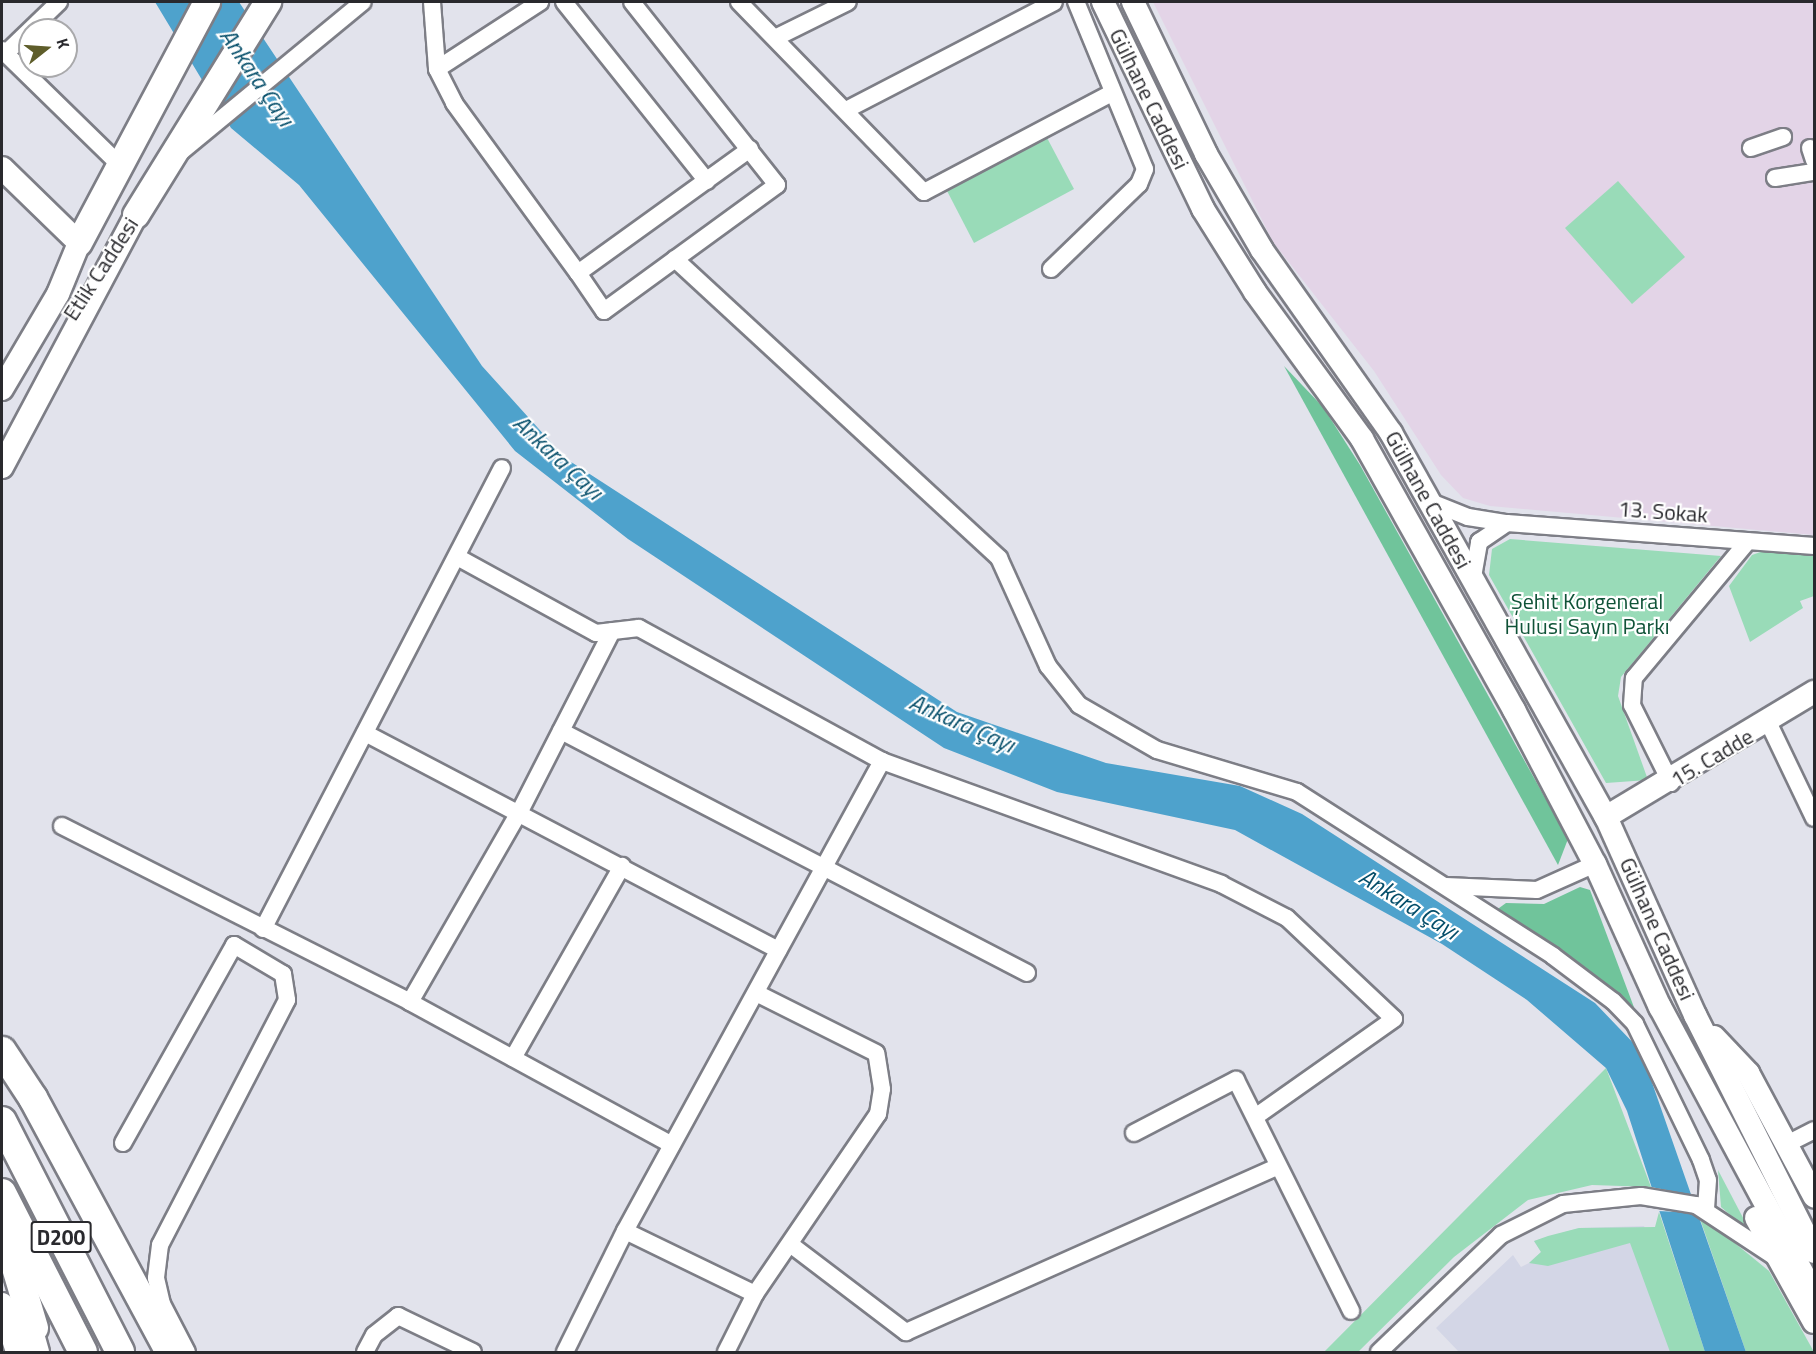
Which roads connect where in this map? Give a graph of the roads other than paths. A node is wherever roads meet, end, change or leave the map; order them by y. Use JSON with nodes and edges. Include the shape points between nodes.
{"nodes":[{"id":1,"x":59,"y":2,"type":"edge"},
{"id":2,"x":207,"y":2,"type":"edge"},
{"id":3,"x":268,"y":2,"type":"edge"},
{"id":4,"x":363,"y":2,"type":"edge"},
{"id":5,"x":432,"y":2,"type":"edge"},
{"id":6,"x":540,"y":2,"type":"edge"},
{"id":7,"x":564,"y":2,"type":"edge"},
{"id":8,"x":632,"y":2,"type":"edge"},
{"id":9,"x":739,"y":2,"type":"edge"},
{"id":10,"x":848,"y":2,"type":"edge"},
{"id":11,"x":1054,"y":2,"type":"edge"},
{"id":12,"x":1076,"y":2,"type":"edge"},
{"id":13,"x":1103,"y":2,"type":"edge"},
{"id":14,"x":1133,"y":2,"type":"edge"},
{"id":15,"x":775,"y":38,"type":"junction"},
{"id":16,"x":4,"y":52,"type":"edge"},
{"id":17,"x":436,"y":69,"type":"junction"},
{"id":18,"x":1112,"y":93,"type":"junction"},
{"id":19,"x":846,"y":110,"type":"junction"},
{"id":20,"x":212,"y":112,"type":"junction"},
{"id":21,"x":1784,"y":137,"type":"dead end"},
{"id":22,"x":1751,"y":148,"type":"dead end"},
{"id":23,"x":750,"y":149,"type":"junction"},
{"id":24,"x":120,"y":165,"type":"junction"},
{"id":25,"x":2,"y":168,"type":"edge"},
{"id":26,"x":1815,"y":172,"type":"edge"},
{"id":27,"x":1774,"y":178,"type":"dead end"},
{"id":28,"x":707,"y":181,"type":"junction"},
{"id":29,"x":136,"y":215,"type":"junction"},
{"id":30,"x":79,"y":243,"type":"junction"},
{"id":31,"x":675,"y":259,"type":"junction"},
{"id":32,"x":1051,"y":269,"type":"dead end"},
{"id":33,"x":578,"y":273,"type":"junction"},
{"id":34,"x":2,"y":363,"type":"edge"},
{"id":35,"x":2,"y":390,"type":"edge"},
{"id":36,"x":2,"y":434,"type":"edge"},
{"id":37,"x":2,"y":467,"type":"edge"},
{"id":38,"x":502,"y":468,"type":"dead end"},
{"id":39,"x":1428,"y":501,"type":"junction"},
{"id":40,"x":1507,"y":523,"type":"junction"},
{"id":41,"x":1748,"y":541,"type":"junction"},
{"id":42,"x":1815,"y":546,"type":"edge"},
{"id":43,"x":459,"y":558,"type":"junction"},
{"id":44,"x":1473,"y":581,"type":"junction"},
{"id":45,"x":612,"y":631,"type":"junction"},
{"id":46,"x":1815,"y":692,"type":"edge"},
{"id":47,"x":1769,"y":724,"type":"junction"},
{"id":48,"x":561,"y":731,"type":"junction"},
{"id":49,"x":365,"y":733,"type":"junction"},
{"id":50,"x":882,"y":761,"type":"junction"},
{"id":51,"x":1671,"y":783,"type":"junction"},
{"id":52,"x":520,"y":811,"type":"junction"},
{"id":53,"x":1606,"y":817,"type":"junction"},
{"id":54,"x":1815,"y":818,"type":"edge"},
{"id":55,"x":62,"y":825,"type":"dead end"},
{"id":56,"x":1595,"y":864,"type":"junction"},
{"id":57,"x":622,"y":866,"type":"junction"},
{"id":58,"x":823,"y":871,"type":"junction"},
{"id":59,"x":1442,"y":885,"type":"junction"},
{"id":60,"x":263,"y":929,"type":"junction"},
{"id":61,"x":780,"y":950,"type":"junction"},
{"id":62,"x":1027,"y":973,"type":"dead end"},
{"id":63,"x":756,"y":993,"type":"junction"},
{"id":64,"x":410,"y":1002,"type":"junction"},
{"id":65,"x":1660,"y":1007,"type":"junction"},
{"id":66,"x":1695,"y":1015,"type":"junction"},
{"id":67,"x":2,"y":1051,"type":"edge"},
{"id":68,"x":513,"y":1058,"type":"junction"},
{"id":69,"x":2,"y":1069,"type":"edge"},
{"id":70,"x":1255,"y":1117,"type":"junction"},
{"id":71,"x":2,"y":1121,"type":"edge"},
{"id":72,"x":1815,"y":1130,"type":"edge"},
{"id":73,"x":1134,"y":1133,"type":"dead end"},
{"id":74,"x":1778,"y":1140,"type":"junction"},
{"id":75,"x":123,"y":1143,"type":"dead end"},
{"id":76,"x":672,"y":1145,"type":"junction"},
{"id":77,"x":1278,"y":1166,"type":"junction"},
{"id":78,"x":2,"y":1193,"type":"edge"},
{"id":79,"x":1815,"y":1196,"type":"edge"},
{"id":80,"x":1701,"y":1207,"type":"junction"},
{"id":81,"x":1815,"y":1219,"type":"edge"},
{"id":82,"x":2,"y":1224,"type":"edge"},
{"id":83,"x":625,"y":1231,"type":"junction"},
{"id":84,"x":790,"y":1244,"type":"junction"},
{"id":85,"x":1815,"y":1252,"type":"edge"},
{"id":86,"x":1775,"y":1257,"type":"junction"},
{"id":87,"x":2,"y":1258,"type":"edge"},
{"id":88,"x":755,"y":1294,"type":"junction"},
{"id":89,"x":1815,"y":1294,"type":"edge"},
{"id":90,"x":2,"y":1304,"type":"edge"},
{"id":91,"x":1351,"y":1311,"type":"dead end"},
{"id":92,"x":1815,"y":1322,"type":"edge"},
{"id":93,"x":36,"y":1340,"type":"edge"},
{"id":94,"x":17,"y":1353,"type":"edge"},
{"id":95,"x":83,"y":1353,"type":"edge"},
{"id":96,"x":120,"y":1353,"type":"edge"},
{"id":97,"x":150,"y":1353,"type":"edge"},
{"id":98,"x":170,"y":1353,"type":"edge"},
{"id":99,"x":187,"y":1353,"type":"edge"},
{"id":100,"x":364,"y":1353,"type":"edge"},
{"id":101,"x":473,"y":1353,"type":"edge"},
{"id":102,"x":565,"y":1353,"type":"edge"},
{"id":103,"x":726,"y":1353,"type":"edge"},
{"id":104,"x":1379,"y":1353,"type":"edge"}],
"edges":[{"from":1,"to":16,"type":"street"},
{"from":2,"to":24,"type":"main road","name":"Etlik Caddesi"},
{"from":3,"to":20,"type":"main road","name":"Etlik Caddesi"},
{"from":4,"to":20,"type":"street","via":[[290,63]]},
{"from":5,"to":17,"type":"street"},
{"from":6,"to":17,"type":"street"},
{"from":7,"to":28,"type":"street"},
{"from":8,"to":23,"type":"street"},
{"from":9,"to":15,"type":"street"},
{"from":10,"to":15,"type":"street"},
{"from":11,"to":19,"type":"street"},
{"from":12,"to":18,"type":"street"},
{"from":13,"to":56,"type":"main road","name":"Gülhane Caddesi","via":[[1136,80],[1203,209],[1255,292],[1362,439]]},
{"from":14,"to":39,"type":"main road","name":"Gülhane Caddesi","via":[[1206,154],[1262,250],[1376,410]]},
{"from":15,"to":19,"type":"street"},
{"from":16,"to":24,"type":"street"},
{"from":17,"to":33,"type":"street","via":[[454,103]]},
{"from":18,"to":19,"type":"street","via":[[924,192]]},
{"from":18,"to":32,"type":"street","via":[[1145,169],[1139,184]]},
{"from":20,"to":29,"type":"main road","name":"Etlik Caddesi","via":[[168,163]]},
{"from":21,"to":22,"type":"street"},
{"from":23,"to":28,"type":"street"},
{"from":23,"to":31,"type":"street","via":[[777,185]]},
{"from":24,"to":30,"type":"main road","name":"Etlik Caddesi"},
{"from":25,"to":30,"type":"main road"},
{"from":26,"to":27,"type":"street"},
{"from":28,"to":33,"type":"street"},
{"from":29,"to":36,"type":"main road","name":"Etlik Caddesi","via":[[99,268]]},
{"from":29,"to":37,"type":"main road"},
{"from":30,"to":34,"type":"main road"},
{"from":30,"to":35,"type":"main road","name":"Etlik Caddesi","via":[[58,294]]},
{"from":31,"to":33,"type":"street","via":[[604,311]]},
{"from":31,"to":59,"type":"street","via":[[999,558],[1048,666],[1079,705],[1157,750],[1297,792]]},
{"from":38,"to":43,"type":"street"},
{"from":39,"to":40,"type":"street","name":"13. Sokak","via":[[1468,517]]},
{"from":39,"to":44,"type":"main road","name":"Gülhane Caddesi"},
{"from":40,"to":41,"type":"street","name":"13. Sokak"},
{"from":40,"to":44,"type":"street","via":[[1479,542],[1473,553]]},
{"from":41,"to":42,"type":"street","name":"13. Sokak"},
{"from":41,"to":51,"type":"street","via":[[1634,678],[1632,705]]},
{"from":43,"to":45,"type":"street","via":[[596,633]]},
{"from":43,"to":49,"type":"street"},
{"from":44,"to":53,"type":"main road","name":"Gülhane Caddesi"},
{"from":45,"to":48,"type":"street"},
{"from":45,"to":50,"type":"street","via":[[639,628]]},
{"from":46,"to":47,"type":"main road","name":"15. Cadde"},
{"from":47,"to":51,"type":"main road","name":"15. Cadde"},
{"from":47,"to":54,"type":"street"},
{"from":48,"to":52,"type":"street"},
{"from":48,"to":58,"type":"street"},
{"from":49,"to":52,"type":"street"},
{"from":49,"to":60,"type":"street"},
{"from":50,"to":58,"type":"street"},
{"from":50,"to":70,"type":"street","via":[[1221,884],[1287,918],[1394,1018]]},
{"from":51,"to":53,"type":"main road","name":"15. Cadde"},
{"from":52,"to":57,"type":"street"},
{"from":52,"to":64,"type":"street"},
{"from":53,"to":66,"type":"main road","name":"Gülhane Caddesi"},
{"from":55,"to":60,"type":"street"},
{"from":56,"to":59,"type":"street","via":[[1537,890]]},
{"from":56,"to":65,"type":"main road","name":"Gülhane Caddesi"},
{"from":57,"to":61,"type":"street"},
{"from":57,"to":68,"type":"street"},
{"from":58,"to":61,"type":"street"},
{"from":58,"to":62,"type":"street"},
{"from":59,"to":80,"type":"street","via":[[1553,956],[1635,1024],[1701,1160],[1708,1180]]},
{"from":60,"to":64,"type":"street"},
{"from":61,"to":63,"type":"street"},
{"from":63,"to":76,"type":"street"},
{"from":63,"to":84,"type":"street","via":[[876,1053],[882,1089],[878,1114]]},
{"from":64,"to":68,"type":"street"},
{"from":65,"to":86,"type":"main road","via":[[1676,1059]]},
{"from":65,"to":89,"type":"main road"},
{"from":66,"to":74,"type":"main road","via":[[1721,1045]]},
{"from":66,"to":85,"type":"main road"},
{"from":67,"to":98,"type":"highway","via":[[33,1098]]},
{"from":68,"to":76,"type":"street"},
{"from":69,"to":97,"type":"highway"},
{"from":70,"to":73,"type":"street","via":[[1236,1080]]},
{"from":70,"to":77,"type":"street"},
{"from":71,"to":96,"type":"highway","number":"D200"},
{"from":72,"to":74,"type":"street"},
{"from":74,"to":79,"type":"main road"},
{"from":74,"to":81,"type":"main road"},
{"from":75,"to":99,"type":"street","via":[[234,945],[283,974],[287,1000],[158,1253],[162,1304]]},
{"from":76,"to":83,"type":"street"},
{"from":77,"to":84,"type":"street","via":[[906,1332]]},
{"from":77,"to":91,"type":"street"},
{"from":78,"to":95,"type":"highway","number":"D200"},
{"from":80,"to":86,"type":"street"},
{"from":80,"to":104,"type":"street","via":[[1654,1197],[1580,1200],[1531,1216],[1501,1235]]},
{"from":82,"to":93,"type":"highway"},
{"from":83,"to":88,"type":"street"},
{"from":83,"to":102,"type":"street"},
{"from":84,"to":88,"type":"street"},
{"from":86,"to":92,"type":"main road"},
{"from":87,"to":93,"type":"main road"},
{"from":88,"to":103,"type":"street"},
{"from":90,"to":94,"type":"main road"},
{"from":100,"to":101,"type":"street","via":[[374,1335],[398,1316]]}]}
